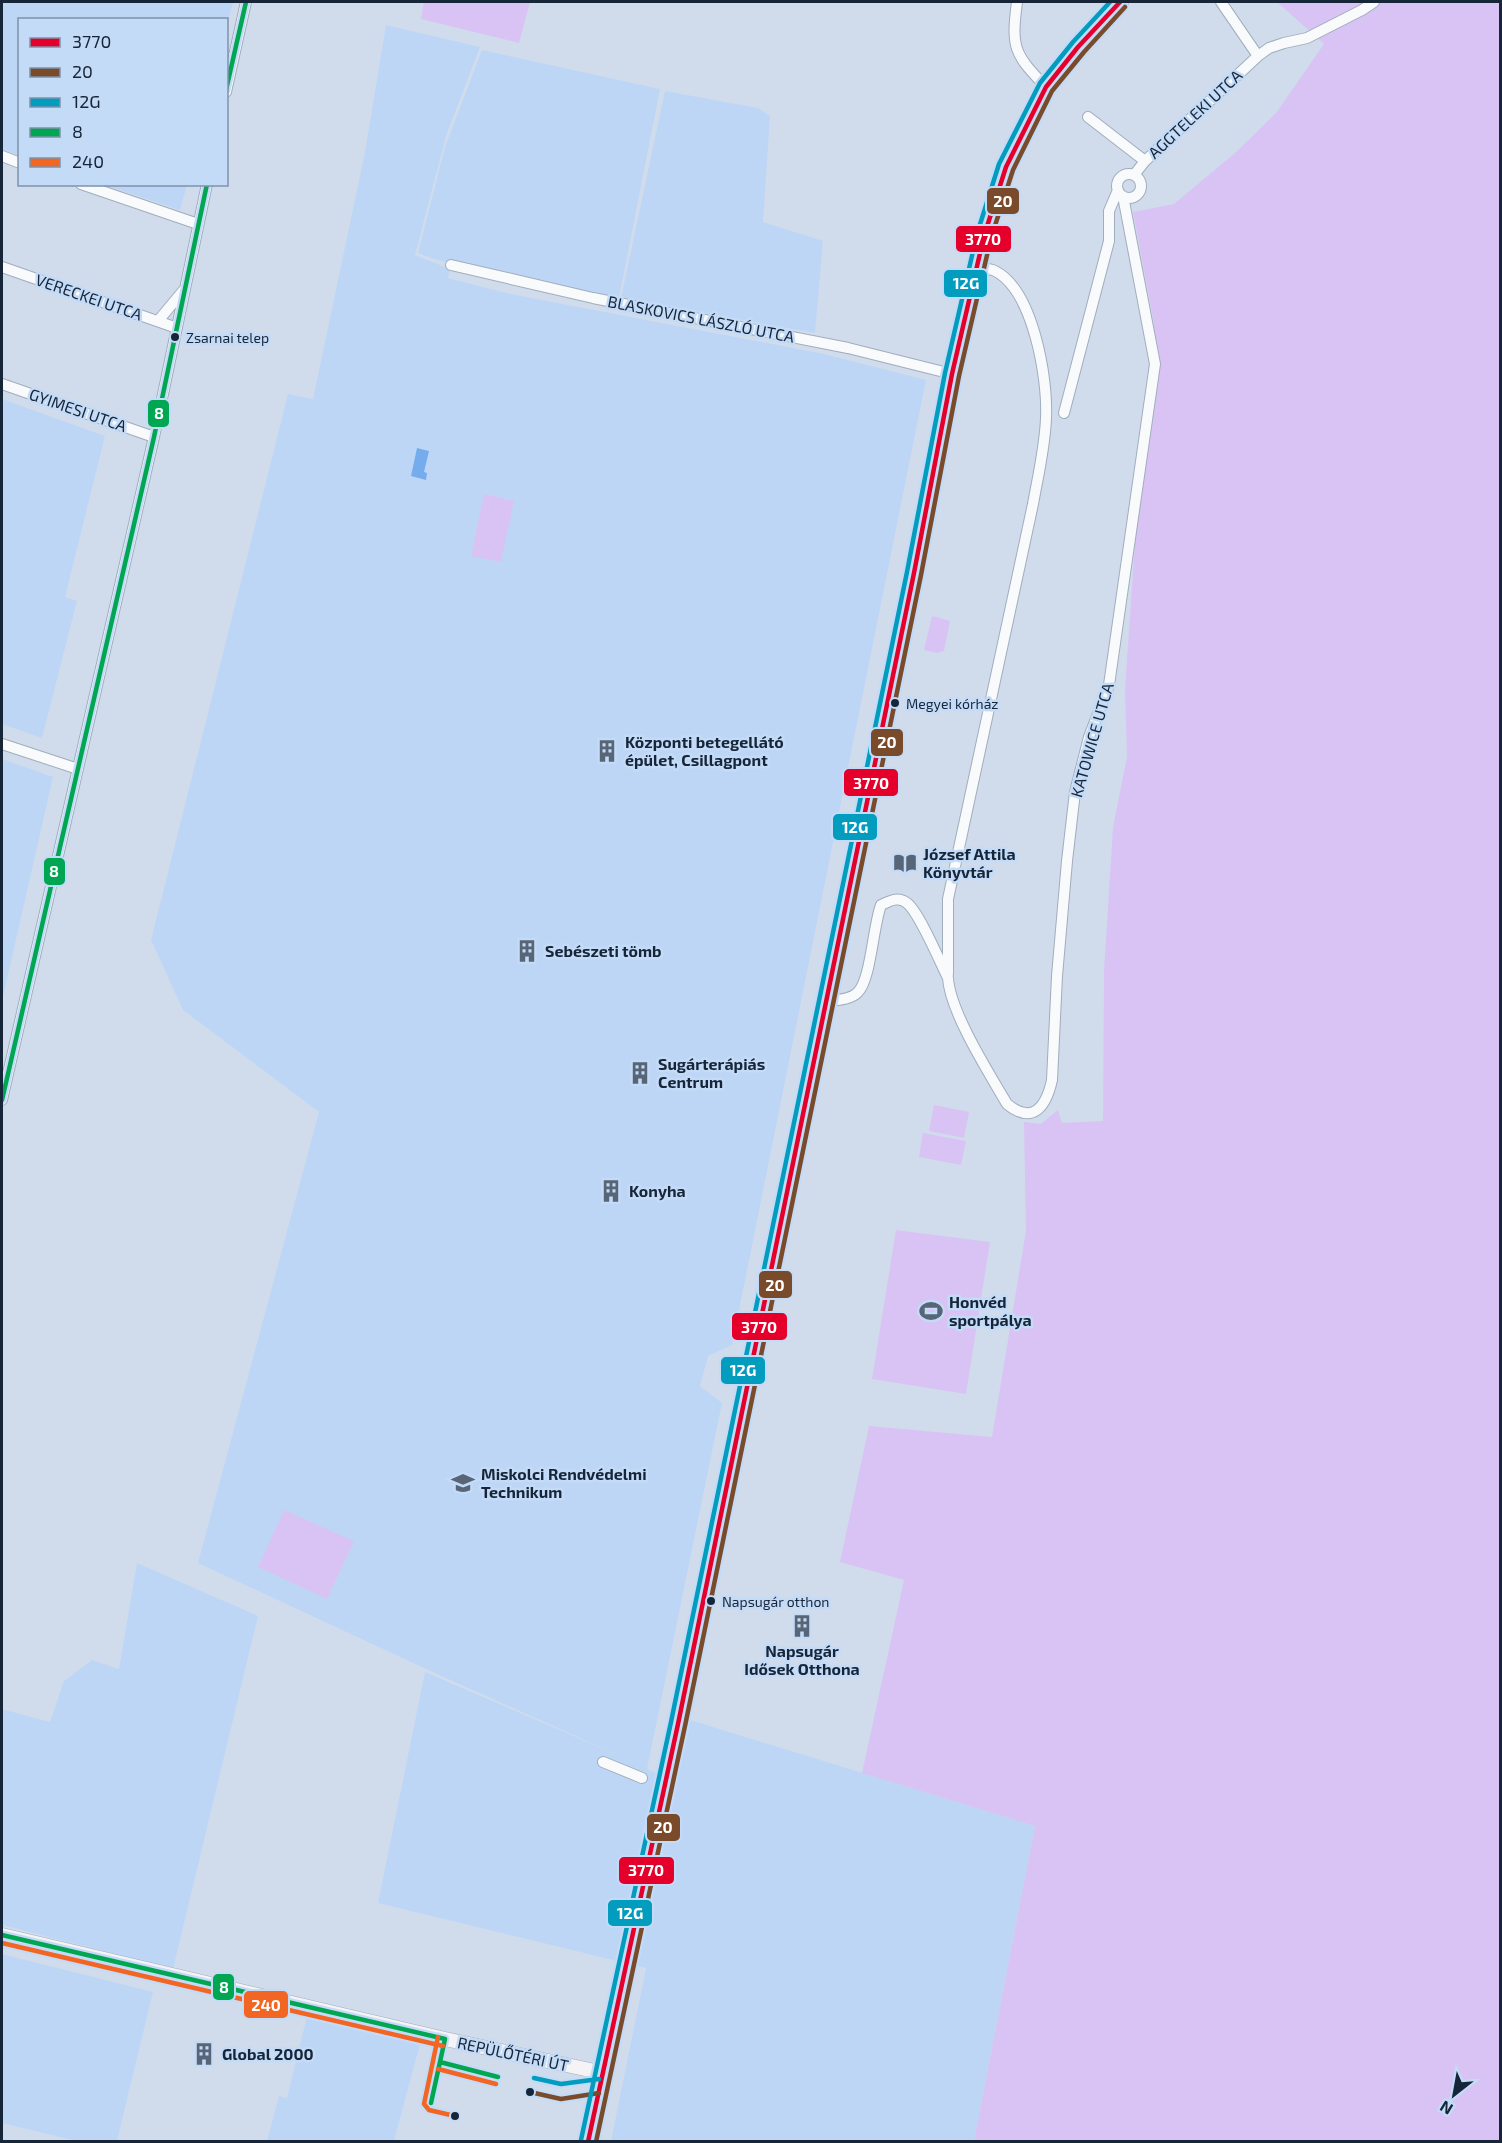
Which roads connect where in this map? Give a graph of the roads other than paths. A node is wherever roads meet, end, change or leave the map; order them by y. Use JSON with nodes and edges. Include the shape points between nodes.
{"nodes":[{"id":1,"x":246,"y":2,"type":"edge"},
{"id":2,"x":1017,"y":2,"type":"edge"},
{"id":3,"x":1120,"y":2,"type":"edge"},
{"id":4,"x":1221,"y":2,"type":"edge"},
{"id":5,"x":1374,"y":2,"type":"edge"},
{"id":6,"x":1258,"y":56,"type":"junction"},
{"id":7,"x":228,"y":83,"type":"edge"},
{"id":8,"x":1046,"y":87,"type":"junction"},
{"id":9,"x":1088,"y":117,"type":"dead end"},
{"id":10,"x":2,"y":156,"type":"edge"},
{"id":11,"x":1145,"y":161,"type":"junction"},
{"id":12,"x":18,"y":162,"type":"edge"},
{"id":13,"x":1134,"y":175,"type":"junction"},
{"id":14,"x":87,"y":186,"type":"edge"},
{"id":15,"x":207,"y":186,"type":"edge"},
{"id":16,"x":1121,"y":193,"type":"junction"},
{"id":17,"x":198,"y":224,"type":"junction"},
{"id":18,"x":451,"y":265,"type":"dead end"},
{"id":19,"x":2,"y":267,"type":"edge"},
{"id":20,"x":976,"y":268,"type":"junction"},
{"id":21,"x":185,"y":288,"type":"junction"},
{"id":22,"x":158,"y":321,"type":"junction"},
{"id":23,"x":177,"y":328,"type":"junction"},
{"id":24,"x":952,"y":374,"type":"junction"},
{"id":25,"x":2,"y":384,"type":"edge"},
{"id":26,"x":1064,"y":413,"type":"dead end"},
{"id":27,"x":154,"y":437,"type":"junction"},
{"id":28,"x":2,"y":744,"type":"edge"},
{"id":29,"x":78,"y":769,"type":"junction"},
{"id":30,"x":948,"y":926,"type":"junction"},
{"id":31,"x":924,"y":929,"type":"junction"},
{"id":32,"x":948,"y":978,"type":"junction"},
{"id":33,"x":826,"y":1001,"type":"junction"},
{"id":34,"x":2,"y":1100,"type":"edge"},
{"id":35,"x":603,"y":1762,"type":"dead end"},
{"id":36,"x":642,"y":1778,"type":"dead end"},
{"id":37,"x":2,"y":1935,"type":"edge"},
{"id":38,"x":604,"y":2073,"type":"junction"},
{"id":39,"x":588,"y":2142,"type":"edge"}],
"edges":[{"from":1,"to":7,"type":"street"},
{"from":2,"to":8,"type":"street","via":[[1015,48]]},
{"from":3,"to":8,"type":"main road"},
{"from":4,"to":6,"type":"street"},
{"from":5,"to":6,"type":"street","name":"AGGTELEKI UTCA","via":[[1306,38],[1269,48]]},
{"from":6,"to":11,"type":"street","name":"AGGTELEKI UTCA"},
{"from":8,"to":20,"type":"main road","via":[[994,198]]},
{"from":9,"to":11,"type":"street"},
{"from":10,"to":12,"type":"street"},
{"from":11,"to":13,"type":"street","name":"AGGTELEKI UTCA"},
{"from":13,"to":16,"type":"street","via":[[1121,175],[1117,182]]},
{"from":13,"to":16,"type":"street","via":[[1140,179],[1140,191],[1131,198]]},
{"from":14,"to":17,"type":"street"},
{"from":15,"to":17,"type":"street"},
{"from":16,"to":26,"type":"street","via":[[1109,211],[1108,241]]},
{"from":16,"to":32,"type":"street","name":"KATOWICE UTCA","via":[[1155,364],[1109,685],[1089,737],[1075,792],[1056,976],[1052,1080],[1047,1097],[1037,1110],[1024,1114],[1007,1104],[969,1037]]},
{"from":17,"to":21,"type":"street"},
{"from":18,"to":24,"type":"street","name":"BLASKOVICS LÁSZLÓ UTCA","via":[[593,298],[848,348]]},
{"from":19,"to":22,"type":"street","name":"VERECKEI UTCA"},
{"from":20,"to":24,"type":"main road"},
{"from":20,"to":30,"type":"street","name":"KATOWICE UTCA","via":[[1002,275],[1032,322],[1045,386],[1046,425],[1011,614],[948,899]]},
{"from":21,"to":22,"type":"street"},
{"from":21,"to":23,"type":"street"},
{"from":22,"to":23,"type":"street","name":"VERECKEI UTCA"},
{"from":23,"to":27,"type":"street"},
{"from":24,"to":33,"type":"main road"},
{"from":25,"to":27,"type":"street","name":"GYIMESI UTCA"},
{"from":27,"to":29,"type":"street"},
{"from":28,"to":29,"type":"street"},
{"from":29,"to":34,"type":"street"},
{"from":30,"to":31,"type":"street","via":[[938,936]]},
{"from":30,"to":32,"type":"street","name":"KATOWICE UTCA"},
{"from":31,"to":32,"type":"street","name":"KATOWICE UTCA"},
{"from":31,"to":33,"type":"street","name":"KATOWICE UTCA","via":[[906,902],[895,898],[881,905],[865,982],[850,997]]},
{"from":33,"to":38,"type":"main road"},
{"from":35,"to":36,"type":"street"},
{"from":37,"to":38,"type":"street","name":"REPÜLŐTÉRI ÚT"},
{"from":38,"to":39,"type":"main road"}]}
